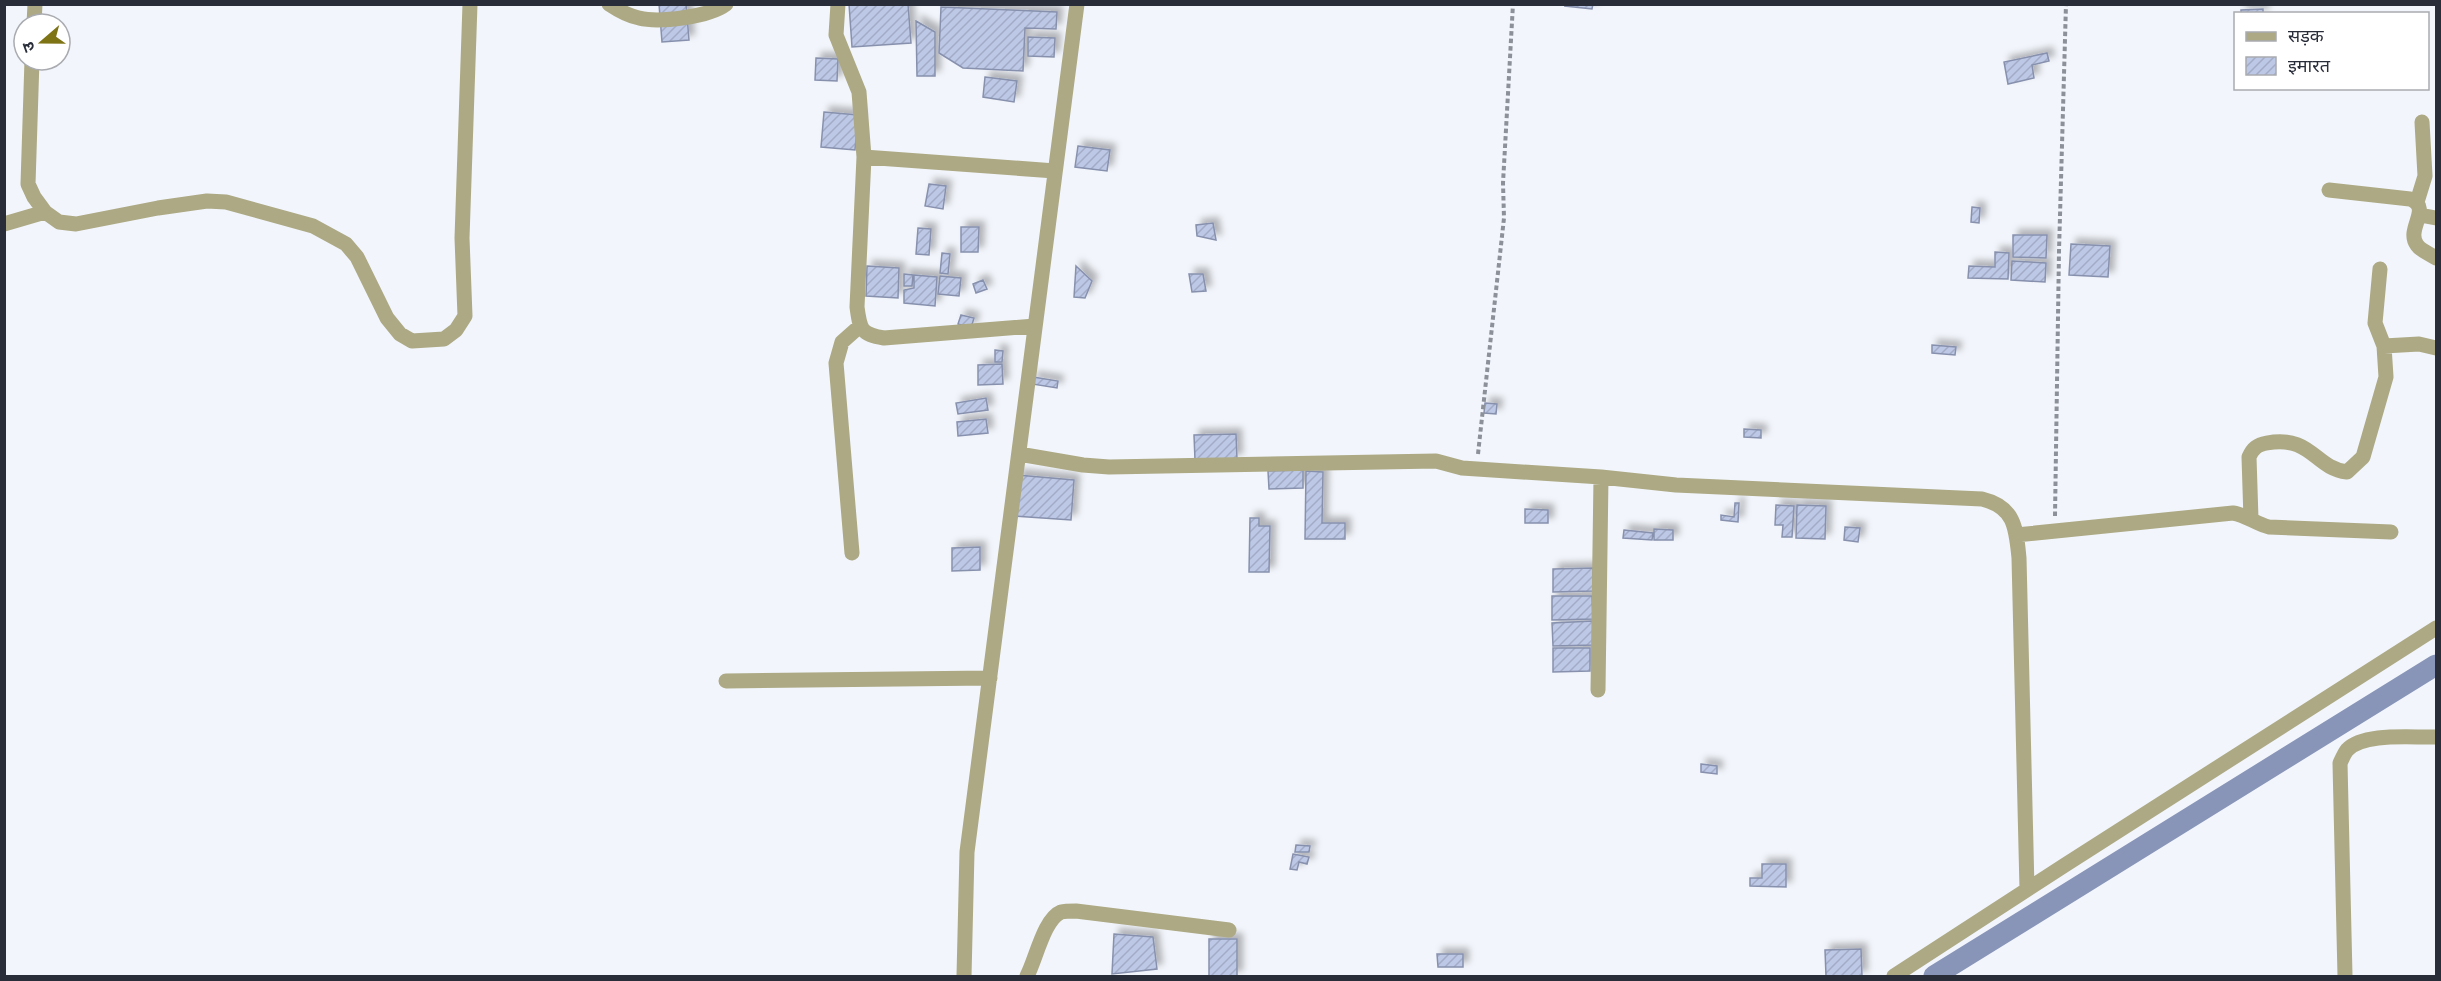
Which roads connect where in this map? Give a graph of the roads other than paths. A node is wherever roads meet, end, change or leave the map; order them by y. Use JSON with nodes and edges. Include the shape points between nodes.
{"nodes":[{"id":1,"x":470,"y":4,"type":"edge"},
{"id":2,"x":609,"y":4,"type":"edge"},
{"id":3,"x":726,"y":4,"type":"edge"},
{"id":4,"x":838,"y":4,"type":"edge"},
{"id":5,"x":1077,"y":4,"type":"edge"},
{"id":6,"x":32,"y":72,"type":"edge"},
{"id":7,"x":2422,"y":122,"type":"dead end"},
{"id":8,"x":864,"y":157,"type":"junction"},
{"id":9,"x":1055,"y":171,"type":"junction"},
{"id":10,"x":2329,"y":190,"type":"dead end"},
{"id":11,"x":2418,"y":209,"type":"junction"},
{"id":12,"x":45,"y":212,"type":"junction"},
{"id":13,"x":2436,"y":218,"type":"edge"},
{"id":14,"x":4,"y":224,"type":"edge"},
{"id":15,"x":2436,"y":258,"type":"edge"},
{"id":16,"x":2380,"y":268,"type":"dead end"},
{"id":17,"x":860,"y":326,"type":"junction"},
{"id":18,"x":1035,"y":326,"type":"junction"},
{"id":19,"x":2384,"y":346,"type":"junction"},
{"id":20,"x":2436,"y":348,"type":"edge"},
{"id":21,"x":1018,"y":454,"type":"junction"},
{"id":22,"x":1601,"y":477,"type":"junction"},
{"id":23,"x":2251,"y":519,"type":"junction"},
{"id":24,"x":2391,"y":532,"type":"dead end"},
{"id":25,"x":2016,"y":536,"type":"junction"},
{"id":26,"x":852,"y":553,"type":"dead end"},
{"id":27,"x":2436,"y":628,"type":"edge"},
{"id":28,"x":990,"y":678,"type":"junction"},
{"id":29,"x":726,"y":681,"type":"dead end"},
{"id":30,"x":1598,"y":690,"type":"dead end"},
{"id":31,"x":2436,"y":737,"type":"edge"},
{"id":32,"x":2027,"y":889,"type":"junction"},
{"id":33,"x":1229,"y":930,"type":"dead end"},
{"id":34,"x":964,"y":976,"type":"edge"},
{"id":35,"x":1027,"y":976,"type":"edge"},
{"id":36,"x":1894,"y":976,"type":"edge"},
{"id":37,"x":2344,"y":976,"type":"edge"}],
"edges":[{"from":1,"to":12,"type":"street","via":[[462,238],[465,316],[444,339],[412,340],[400,334],[387,318],[357,257],[345,244],[313,226],[226,202],[207,201],[76,224],[59,222]]},
{"from":2,"to":3,"type":"street","via":[[639,18],[656,20],[706,13]]},
{"from":4,"to":8,"type":"street","via":[[836,35],[859,92]]},
{"from":5,"to":9,"type":"street"},
{"from":6,"to":12,"type":"street","via":[[27,183]]},
{"from":7,"to":11,"type":"street","via":[[2425,176]]},
{"from":8,"to":9,"type":"street"},
{"from":8,"to":17,"type":"street","via":[[857,307]]},
{"from":9,"to":18,"type":"street"},
{"from":10,"to":11,"type":"street","via":[[2410,199]]},
{"from":11,"to":13,"type":"street"},
{"from":11,"to":15,"type":"street","via":[[2414,240]]},
{"from":12,"to":14,"type":"street"},
{"from":16,"to":19,"type":"street","via":[[2374,323]]},
{"from":17,"to":18,"type":"street","via":[[868,336],[884,338]]},
{"from":17,"to":26,"type":"street","via":[[842,342],[836,363]]},
{"from":18,"to":21,"type":"street"},
{"from":19,"to":20,"type":"street","via":[[2419,344]]},
{"from":19,"to":23,"type":"street","via":[[2386,377],[2363,457],[2347,472],[2338,471],[2292,442],[2260,444],[2249,457]]},
{"from":21,"to":22,"type":"street","via":[[1109,467],[1436,461],[1462,468]]},
{"from":21,"to":28,"type":"street"},
{"from":22,"to":25,"type":"street","via":[[1676,485],[1982,500],[1998,503],[2006,510]]},
{"from":22,"to":30,"type":"street"},
{"from":23,"to":24,"type":"street","via":[[2269,527]]},
{"from":23,"to":25,"type":"street","via":[[2233,513]]},
{"from":25,"to":32,"type":"street"},
{"from":27,"to":32,"type":"street"},
{"from":28,"to":29,"type":"street"},
{"from":28,"to":34,"type":"street","via":[[967,852]]},
{"from":31,"to":37,"type":"street","via":[[2360,741],[2347,750],[2340,763]]},
{"from":32,"to":36,"type":"street"},
{"from":33,"to":35,"type":"street","via":[[1062,912],[1051,919]]}]}
